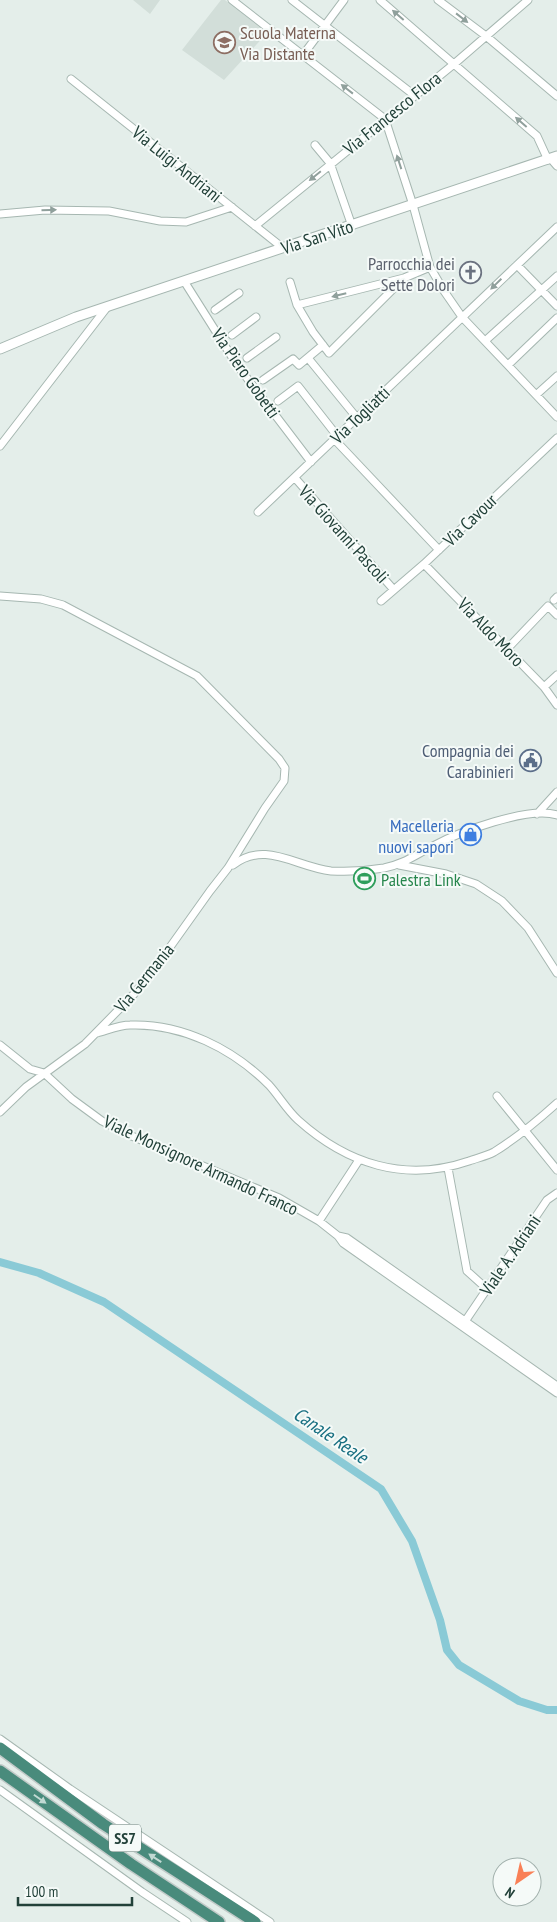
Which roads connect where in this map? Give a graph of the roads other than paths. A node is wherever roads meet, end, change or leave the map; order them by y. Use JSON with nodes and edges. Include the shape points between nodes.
{"nodes":[{"id":1,"x":232,"y":0,"type":"edge"},
{"id":2,"x":292,"y":0,"type":"edge"},
{"id":3,"x":344,"y":0,"type":"edge"},
{"id":4,"x":380,"y":0,"type":"edge"},
{"id":5,"x":438,"y":0,"type":"edge"},
{"id":6,"x":528,"y":0,"type":"edge"},
{"id":7,"x":325,"y":25,"type":"junction"},
{"id":8,"x":486,"y":36,"type":"junction"},
{"id":9,"x":303,"y":55,"type":"junction"},
{"id":10,"x":454,"y":64,"type":"junction"},
{"id":11,"x":71,"y":79,"type":"dead end"},
{"id":12,"x":414,"y":95,"type":"junction"},
{"id":13,"x":557,"y":96,"type":"edge"},
{"id":14,"x":385,"y":119,"type":"junction"},
{"id":15,"x":315,"y":145,"type":"dead end"},
{"id":16,"x":553,"y":160,"type":"edge"},
{"id":17,"x":330,"y":163,"type":"junction"},
{"id":18,"x":413,"y":204,"type":"junction"},
{"id":19,"x":232,"y":207,"type":"junction"},
{"id":20,"x":0,"y":214,"type":"edge"},
{"id":21,"x":255,"y":226,"type":"junction"},
{"id":22,"x":352,"y":226,"type":"junction"},
{"id":23,"x":557,"y":226,"type":"edge"},
{"id":24,"x":283,"y":248,"type":"junction"},
{"id":25,"x":516,"y":265,"type":"junction"},
{"id":26,"x":430,"y":267,"type":"junction"},
{"id":27,"x":557,"y":276,"type":"edge"},
{"id":28,"x":404,"y":278,"type":"junction"},
{"id":29,"x":184,"y":281,"type":"junction"},
{"id":30,"x":290,"y":282,"type":"dead end"},
{"id":31,"x":541,"y":290,"type":"junction"},
{"id":32,"x":239,"y":292,"type":"dead end"},
{"id":33,"x":108,"y":306,"type":"junction"},
{"id":34,"x":298,"y":306,"type":"junction"},
{"id":35,"x":557,"y":306,"type":"edge"},
{"id":36,"x":215,"y":310,"type":"dead end"},
{"id":37,"x":256,"y":317,"type":"dead end"},
{"id":38,"x":462,"y":317,"type":"junction"},
{"id":39,"x":557,"y":318,"type":"edge"},
{"id":40,"x":232,"y":335,"type":"dead end"},
{"id":41,"x":276,"y":336,"type":"dead end"},
{"id":42,"x":485,"y":341,"type":"junction"},
{"id":43,"x":323,"y":345,"type":"junction"},
{"id":44,"x":0,"y":349,"type":"edge"},
{"id":45,"x":247,"y":358,"type":"dead end"},
{"id":46,"x":308,"y":358,"type":"junction"},
{"id":47,"x":508,"y":365,"type":"junction"},
{"id":48,"x":557,"y":376,"type":"edge"},
{"id":49,"x":263,"y":380,"type":"dead end"},
{"id":50,"x":536,"y":395,"type":"junction"},
{"id":51,"x":278,"y":401,"type":"dead end"},
{"id":52,"x":557,"y":417,"type":"edge"},
{"id":53,"x":357,"y":418,"type":"junction"},
{"id":54,"x":336,"y":438,"type":"junction"},
{"id":55,"x":557,"y":438,"type":"edge"},
{"id":56,"x":0,"y":446,"type":"edge"},
{"id":57,"x":311,"y":462,"type":"junction"},
{"id":58,"x":294,"y":478,"type":"junction"},
{"id":59,"x":258,"y":512,"type":"dead end"},
{"id":60,"x":439,"y":550,"type":"junction"},
{"id":61,"x":424,"y":564,"type":"junction"},
{"id":62,"x":394,"y":590,"type":"junction"},
{"id":63,"x":0,"y":596,"type":"edge"},
{"id":64,"x":381,"y":601,"type":"dead end"},
{"id":65,"x":557,"y":615,"type":"edge"},
{"id":66,"x":507,"y":649,"type":"junction"},
{"id":67,"x":557,"y":674,"type":"edge"},
{"id":68,"x":544,"y":687,"type":"junction"},
{"id":69,"x":557,"y":705,"type":"edge"},
{"id":70,"x":557,"y":792,"type":"edge"},
{"id":71,"x":537,"y":814,"type":"junction"},
{"id":72,"x":557,"y":815,"type":"edge"},
{"id":73,"x":399,"y":865,"type":"junction"},
{"id":74,"x":228,"y":868,"type":"junction"},
{"id":75,"x":557,"y":973,"type":"edge"},
{"id":76,"x":96,"y":1034,"type":"junction"},
{"id":77,"x":0,"y":1044,"type":"edge"},
{"id":78,"x":44,"y":1073,"type":"junction"},
{"id":79,"x":497,"y":1096,"type":"dead end"},
{"id":80,"x":557,"y":1103,"type":"edge"},
{"id":81,"x":0,"y":1112,"type":"edge"},
{"id":82,"x":526,"y":1131,"type":"junction"},
{"id":83,"x":359,"y":1160,"type":"junction"},
{"id":84,"x":448,"y":1168,"type":"junction"},
{"id":85,"x":557,"y":1170,"type":"edge"},
{"id":86,"x":557,"y":1193,"type":"edge"},
{"id":87,"x":319,"y":1221,"type":"junction"},
{"id":88,"x":338,"y":1236,"type":"junction"},
{"id":89,"x":487,"y":1289,"type":"junction"},
{"id":90,"x":466,"y":1320,"type":"junction"},
{"id":91,"x":557,"y":1386,"type":"edge"},
{"id":92,"x":557,"y":1392,"type":"edge"},
{"id":93,"x":0,"y":1739,"type":"edge"},
{"id":94,"x":0,"y":1748,"type":"edge"},
{"id":95,"x":0,"y":1771,"type":"edge"},
{"id":96,"x":0,"y":1790,"type":"edge"},
{"id":97,"x":187,"y":1922,"type":"edge"},
{"id":98,"x":219,"y":1922,"type":"edge"},
{"id":99,"x":255,"y":1922,"type":"edge"},
{"id":100,"x":270,"y":1922,"type":"edge"}],
"edges":[{"from":1,"to":9,"type":"street"},
{"from":2,"to":7,"type":"street"},
{"from":3,"to":7,"type":"street"},
{"from":10,"to":4,"type":"street","one_way":true},
{"from":5,"to":8,"type":"street","one_way":true},
{"from":6,"to":8,"type":"street","name":"Via Francesco Flora"},
{"from":7,"to":9,"type":"street"},
{"from":7,"to":12,"type":"street"},
{"from":8,"to":10,"type":"street","name":"Via Francesco Flora"},
{"from":8,"to":13,"type":"street"},
{"from":14,"to":9,"type":"street","one_way":true},
{"from":10,"to":12,"type":"street","name":"Via Francesco Flora"},
{"from":16,"to":10,"type":"street","one_way":true,"via":[[538,136]]},
{"from":11,"to":19,"type":"street","name":"Via Luigi Andriani"},
{"from":12,"to":14,"type":"street","name":"Via Francesco Flora"},
{"from":14,"to":17,"type":"street","name":"Via Francesco Flora"},
{"from":18,"to":14,"type":"street","one_way":true},
{"from":15,"to":17,"type":"street"},
{"from":16,"to":18,"type":"street","name":"Via San Vito"},
{"from":17,"to":21,"type":"street","name":"Via Francesco Flora","one_way":true},
{"from":17,"to":22,"type":"street"},
{"from":18,"to":22,"type":"street","name":"Via San Vito"},
{"from":18,"to":26,"type":"street"},
{"from":20,"to":19,"type":"street","one_way":true,"via":[[45,210],[109,211],[186,222]]},
{"from":19,"to":21,"type":"street","name":"Via Luigi Andriani"},
{"from":21,"to":24,"type":"street","name":"Via Luigi Andriani"},
{"from":22,"to":24,"type":"street","name":"Via San Vito"},
{"from":23,"to":25,"type":"street","name":"Via Togliatti"},
{"from":24,"to":29,"type":"street","name":"Via San Vito"},
{"from":25,"to":31,"type":"street"},
{"from":25,"to":38,"type":"street","name":"Via Togliatti","one_way":true},
{"from":26,"to":28,"type":"street"},
{"from":26,"to":38,"type":"street"},
{"from":27,"to":31,"type":"street"},
{"from":28,"to":34,"type":"street","one_way":true},
{"from":28,"to":43,"type":"street","via":[[329,353]]},
{"from":29,"to":33,"type":"street","name":"Via San Vito"},
{"from":29,"to":57,"type":"street","name":"Via Piero Gobetti","via":[[237,365]]},
{"from":30,"to":34,"type":"street"},
{"from":31,"to":35,"type":"street"},
{"from":31,"to":42,"type":"street"},
{"from":32,"to":36,"type":"street"},
{"from":33,"to":44,"type":"street","name":"Via San Vito"},
{"from":33,"to":56,"type":"street"},
{"from":34,"to":43,"type":"street"},
{"from":37,"to":40,"type":"street"},
{"from":38,"to":42,"type":"street"},
{"from":38,"to":53,"type":"street","name":"Via Togliatti"},
{"from":39,"to":47,"type":"street"},
{"from":41,"to":45,"type":"street"},
{"from":42,"to":47,"type":"street"},
{"from":43,"to":46,"type":"street"},
{"from":46,"to":49,"type":"street","via":[[299,365],[293,359]]},
{"from":46,"to":53,"type":"street"},
{"from":47,"to":50,"type":"street"},
{"from":48,"to":50,"type":"street"},
{"from":50,"to":52,"type":"street"},
{"from":51,"to":54,"type":"street","via":[[298,386]]},
{"from":53,"to":54,"type":"street","name":"Via Togliatti"},
{"from":54,"to":57,"type":"street","name":"Via Togliatti"},
{"from":54,"to":60,"type":"street"},
{"from":55,"to":60,"type":"street","name":"Via Cavour"},
{"from":57,"to":58,"type":"street","name":"Via Togliatti"},
{"from":58,"to":59,"type":"street","name":"Via Togliatti"},
{"from":58,"to":62,"type":"street","name":"Via Giovanni Pascoli"},
{"from":60,"to":61,"type":"street","name":"Via Cavour"},
{"from":61,"to":62,"type":"street","name":"Via Cavour"},
{"from":61,"to":66,"type":"street","name":"Via Aldo Moro"},
{"from":62,"to":64,"type":"street","name":"Via Cavour"},
{"from":63,"to":74,"type":"street","name":"Via Germania","via":[[41,599],[63,605],[197,676],[279,758],[285,768],[284,781]]},
{"from":65,"to":66,"type":"street","via":[[548,606]]},
{"from":66,"to":68,"type":"street","name":"Via Aldo Moro"},
{"from":67,"to":68,"type":"street"},
{"from":68,"to":69,"type":"street","name":"Via Aldo Moro"},
{"from":70,"to":71,"type":"street"},
{"from":71,"to":72,"type":"street","via":[[550,812]]},
{"from":71,"to":73,"type":"street","via":[[474,827]]},
{"from":73,"to":74,"type":"street","via":[[361,872],[329,870],[264,854],[244,857]]},
{"from":73,"to":75,"type":"street","via":[[446,874],[476,884],[502,901],[528,928]]},
{"from":74,"to":76,"type":"street","name":"Via Germania","via":[[139,988]]},
{"from":76,"to":78,"type":"street","name":"Via Germania"},
{"from":76,"to":83,"type":"street","via":[[128,1025],[158,1026],[222,1048],[270,1086],[296,1119],[321,1139]]},
{"from":77,"to":78,"type":"street","name":"Viale Monsignore Armando Franco","via":[[30,1069]]},
{"from":78,"to":81,"type":"street","name":"Via Germania"},
{"from":78,"to":87,"type":"street","name":"Viale Monsignore Armando Franco","via":[[72,1099],[127,1134],[279,1198]]},
{"from":79,"to":82,"type":"street"},
{"from":80,"to":82,"type":"street"},
{"from":82,"to":84,"type":"street","via":[[492,1153]]},
{"from":82,"to":85,"type":"street"},
{"from":83,"to":84,"type":"street","via":[[412,1171]]},
{"from":83,"to":87,"type":"street"},
{"from":84,"to":89,"type":"street","via":[[467,1271]]},
{"from":86,"to":89,"type":"street","name":"Viale A. Adriani","via":[[547,1200]]},
{"from":87,"to":88,"type":"street","name":"Viale Monsignore Armando Franco"},
{"from":88,"to":90,"type":"street","name":"Viale Monsignore Armando Franco","via":[[347,1238]]},
{"from":88,"to":92,"type":"street","name":"Viale Monsignore Armando Franco","via":[[343,1243]]},
{"from":89,"to":90,"type":"street","name":"Viale A. Adriani"},
{"from":90,"to":91,"type":"street","name":"Viale Monsignore Armando Franco"},
{"from":93,"to":100,"type":"street"},
{"from":99,"to":94,"type":"highway","number":"SS7","one_way":true,"via":[[103,1824]]},
{"from":95,"to":98,"type":"highway","number":"SS7","one_way":true},
{"from":96,"to":97,"type":"street"}]}
